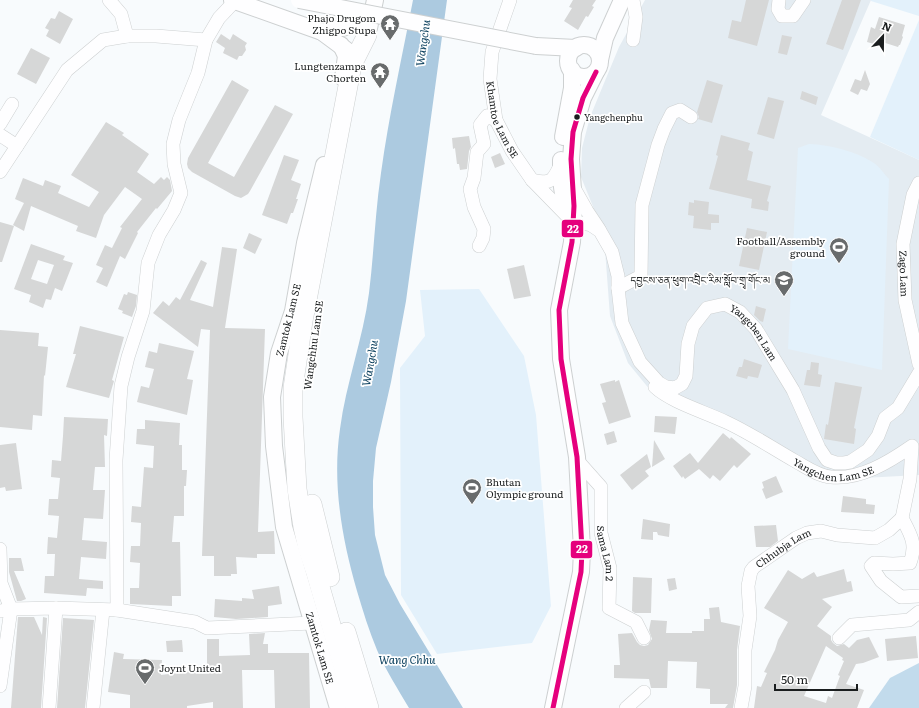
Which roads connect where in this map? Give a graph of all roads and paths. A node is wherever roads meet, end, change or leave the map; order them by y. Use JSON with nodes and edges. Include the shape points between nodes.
{"nodes":[{"id":1,"x":109,"y":0,"type":"edge"},
{"id":2,"x":299,"y":0,"type":"edge"},
{"id":3,"x":375,"y":0,"type":"edge"},
{"id":4,"x":510,"y":0,"type":"edge"},
{"id":5,"x":617,"y":0,"type":"edge"},
{"id":6,"x":622,"y":0,"type":"edge"},
{"id":7,"x":633,"y":0,"type":"edge"},
{"id":8,"x":779,"y":0,"type":"edge"},
{"id":9,"x":804,"y":0,"type":"edge"},
{"id":10,"x":233,"y":1,"type":"edge"},
{"id":11,"x":369,"y":26,"type":"junction"},
{"id":12,"x":322,"y":32,"type":"junction"},
{"id":13,"x":127,"y":36,"type":"junction"},
{"id":14,"x":206,"y":40,"type":"junction"},
{"id":15,"x":634,"y":40,"type":"dead end"},
{"id":16,"x":341,"y":45,"type":"junction"},
{"id":17,"x":536,"y":46,"type":"junction"},
{"id":18,"x":579,"y":47,"type":"junction"},
{"id":19,"x":352,"y":65,"type":"junction"},
{"id":20,"x":598,"y":66,"type":"junction"},
{"id":21,"x":570,"y":68,"type":"junction"},
{"id":22,"x":12,"y":104,"type":"dead end"},
{"id":23,"x":691,"y":117,"type":"dead end"},
{"id":24,"x":496,"y":120,"type":"junction"},
{"id":25,"x":0,"y":124,"type":"edge"},
{"id":26,"x":0,"y":135,"type":"edge"},
{"id":27,"x":17,"y":146,"type":"junction"},
{"id":28,"x":561,"y":164,"type":"junction"},
{"id":29,"x":0,"y":172,"type":"edge"},
{"id":30,"x":532,"y":180,"type":"junction"},
{"id":31,"x":919,"y":183,"type":"edge"},
{"id":32,"x":573,"y":186,"type":"junction"},
{"id":33,"x":572,"y":220,"type":"junction"},
{"id":34,"x":600,"y":231,"type":"junction"},
{"id":35,"x":478,"y":246,"type":"dead end"},
{"id":36,"x":618,"y":288,"type":"junction"},
{"id":37,"x":919,"y":364,"type":"edge"},
{"id":38,"x":919,"y":373,"type":"edge"},
{"id":39,"x":577,"y":460,"type":"junction"},
{"id":40,"x":902,"y":518,"type":"junction"},
{"id":41,"x":0,"y":549,"type":"edge"},
{"id":42,"x":919,"y":596,"type":"edge"},
{"id":43,"x":56,"y":608,"type":"junction"},
{"id":44,"x":6,"y":610,"type":"edge"},
{"id":45,"x":103,"y":610,"type":"junction"},
{"id":46,"x":117,"y":610,"type":"junction"},
{"id":47,"x":919,"y":612,"type":"edge"},
{"id":48,"x":312,"y":623,"type":"junction"},
{"id":49,"x":644,"y":638,"type":"dead end"},
{"id":50,"x":839,"y":638,"type":"dead end"},
{"id":51,"x":0,"y":686,"type":"edge"},
{"id":52,"x":644,"y":692,"type":"dead end"},
{"id":53,"x":49,"y":708,"type":"edge"},
{"id":54,"x":93,"y":708,"type":"edge"},
{"id":55,"x":338,"y":708,"type":"edge"},
{"id":56,"x":355,"y":708,"type":"edge"},
{"id":57,"x":369,"y":708,"type":"edge"},
{"id":58,"x":553,"y":708,"type":"edge"},
{"id":59,"x":626,"y":708,"type":"edge"},
{"id":60,"x":741,"y":708,"type":"edge"}],
"edges":[{"from":1,"to":13,"type":"street","via":[[121,14]]},
{"from":2,"to":17,"type":"main road","bridge":true},
{"from":3,"to":11,"type":"main road","name":"Wangchhu Lam SE"},
{"from":4,"to":24,"type":"street","name":"Khamtoe Lam SE","via":[[492,52],[490,79]]},
{"from":5,"to":18,"type":"main road","via":[[596,35]]},
{"from":6,"to":20,"type":"main road","via":[[608,30]]},
{"from":7,"to":15,"type":"street","via":[[636,17]]},
{"from":8,"to":9,"type":"street","via":[[778,9],[782,16],[792,16]]},
{"from":10,"to":12,"type":"main road"},
{"from":10,"to":14,"type":"street"},
{"from":11,"to":12,"type":"main road","via":[[352,26]]},
{"from":11,"to":19,"type":"highway","name":"Wangchhu Lam SE"},
{"from":11,"to":57,"type":"highway","name":"Wangchhu Lam SE","via":[[306,389],[306,453],[317,527]]},
{"from":12,"to":16,"type":"main road"},
{"from":13,"to":14,"type":"street"},
{"from":13,"to":27,"type":"street","via":[[103,40],[67,70]]},
{"from":14,"to":46,"type":"street","via":[[198,73],[178,120],[173,144],[174,164],[181,193],[148,263],[143,311],[121,386],[116,460]]},
{"from":16,"to":19,"type":"main road","via":[[350,53]]},
{"from":16,"to":48,"type":"main road","name":"Zamtok Lam SE","via":[[346,56],[343,79],[305,243],[293,310],[279,353],[272,397],[274,446],[284,527]]},
{"from":17,"to":18,"type":"main road"},
{"from":17,"to":21,"type":"main road","via":[[558,56]]},
{"from":18,"to":20,"type":"main road","via":[[592,48],[598,55]]},
{"from":18,"to":21,"type":"main road","via":[[570,55]]},
{"from":19,"to":56,"type":"highway","name":"Wangchhu Lam SE","via":[[303,320],[293,388],[293,417],[297,489],[305,534]]},
{"from":20,"to":21,"type":"main road","via":[[592,75],[583,77],[575,74]]},
{"from":20,"to":32,"type":"main road","via":[[583,98],[573,132]]},
{"from":21,"to":28,"type":"main road","via":[[572,88],[563,130]]},
{"from":22,"to":25,"type":"street"},
{"from":23,"to":36,"type":"street","via":[[680,110],[672,113],[664,128],[642,205],[641,276]]},
{"from":24,"to":30,"type":"street","name":"Khamtoe Lam SE","via":[[512,151]]},
{"from":24,"to":35,"type":"street","via":[[487,116],[480,125],[484,144],[477,152],[470,189],[474,207],[484,229],[483,238]]},
{"from":26,"to":27,"type":"street"},
{"from":27,"to":29,"type":"street"},
{"from":28,"to":30,"type":"street","via":[[552,180]]},
{"from":28,"to":33,"type":"main road","via":[[562,194]]},
{"from":30,"to":33,"type":"street","name":"Khamtoe Lam SE"},
{"from":31,"to":37,"type":"street","name":"Zago Lam","via":[[913,195],[903,244],[905,300]]},
{"from":32,"to":33,"type":"main road"},
{"from":32,"to":34,"type":"street","name":"Yangchen Lam"},
{"from":33,"to":34,"type":"street","via":[[591,225]]},
{"from":33,"to":39,"type":"main road","via":[[572,242],[559,310],[561,359]]},
{"from":34,"to":36,"type":"street","name":"Yangchen Lam","via":[[612,252]]},
{"from":36,"to":38,"type":"street","name":"Yangchen Lam","via":[[622,323],[640,362],[666,387],[675,388],[682,384],[686,376],[688,344],[693,326],[707,308],[724,304],[740,312],[756,330],[793,390],[819,448],[827,460],[836,463],[850,462],[868,450],[878,436],[885,418],[898,408]]},
{"from":36,"to":40,"type":"street","name":"Yangchen Lam SE","via":[[613,306],[614,317],[628,353],[656,388],[668,396],[750,434],[822,476],[843,477],[864,473],[912,446],[910,479]]},
{"from":39,"to":49,"type":"street","name":"Sama Lam 2","via":[[601,487],[601,533],[610,568],[609,608],[636,622]]},
{"from":39,"to":58,"type":"main road","via":[[581,572]]},
{"from":40,"to":42,"type":"street","via":[[912,536],[914,553],[910,563],[874,563],[871,566],[881,582],[900,597]]},
{"from":40,"to":60,"type":"street","name":"Chhubja Lam","via":[[875,538],[821,531],[807,533],[754,567],[748,586],[750,616]]},
{"from":41,"to":44,"type":"street","via":[[1,582]]},
{"from":43,"to":44,"type":"street"},
{"from":43,"to":45,"type":"street"},
{"from":43,"to":53,"type":"street"},
{"from":44,"to":51,"type":"street"},
{"from":45,"to":46,"type":"street"},
{"from":45,"to":54,"type":"street"},
{"from":46,"to":48,"type":"street","via":[[195,622],[207,628]]},
{"from":47,"to":50,"type":"street","via":[[909,620],[852,625]]},
{"from":48,"to":55,"type":"main road","name":"Zamtok Lam SE"},
{"from":52,"to":59,"type":"street"}]}
